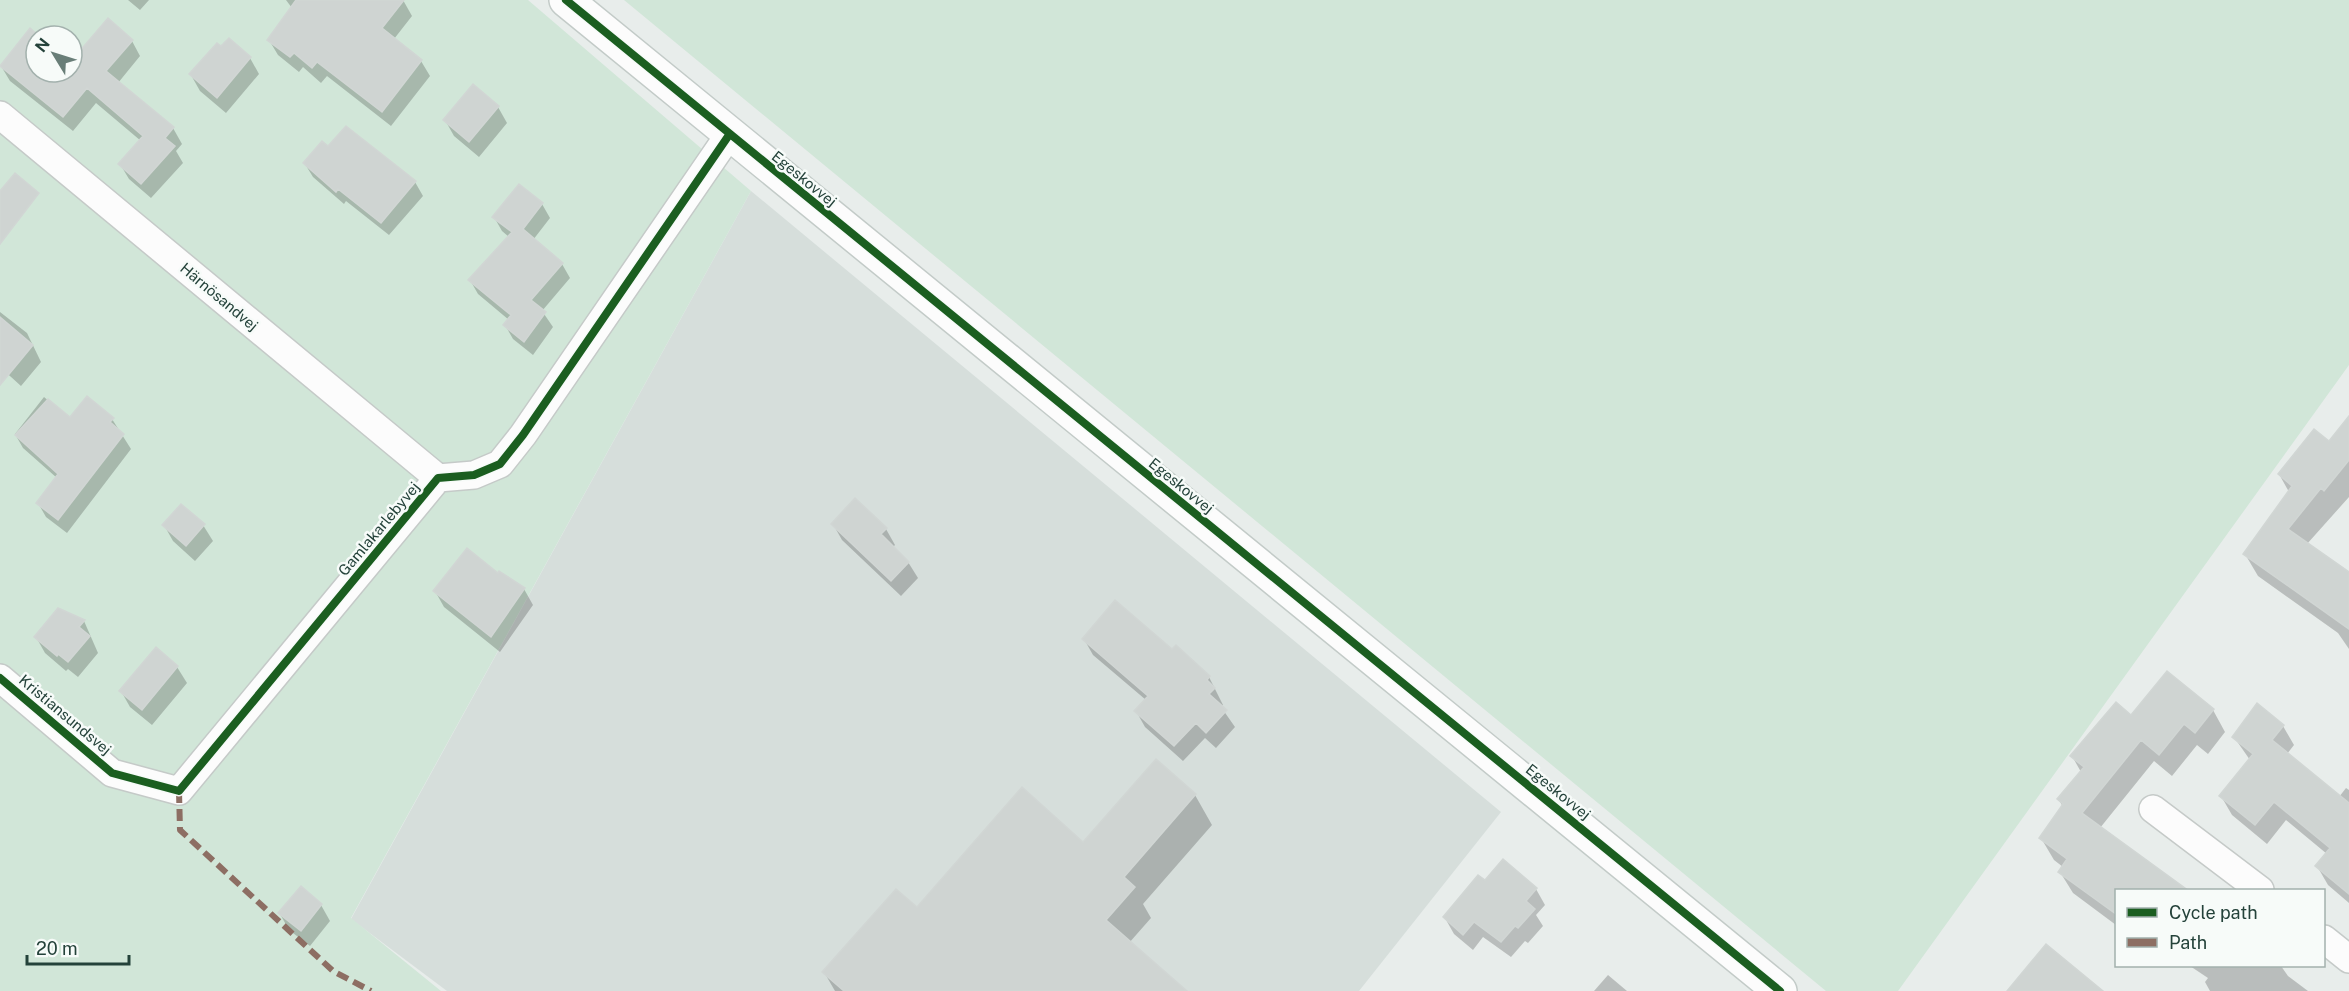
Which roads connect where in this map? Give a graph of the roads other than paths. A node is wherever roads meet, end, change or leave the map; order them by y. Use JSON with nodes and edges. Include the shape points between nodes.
{"nodes":[{"id":1,"x":566,"y":0,"type":"edge"},
{"id":2,"x":0,"y":115,"type":"edge"},
{"id":3,"x":729,"y":135,"type":"junction"},
{"id":4,"x":438,"y":478,"type":"junction"},
{"id":5,"x":0,"y":678,"type":"edge"},
{"id":6,"x":112,"y":773,"type":"joint"},
{"id":7,"x":2153,"y":809,"type":"dead end"},
{"id":8,"x":2257,"y":889,"type":"edge"},
{"id":9,"x":2325,"y":940,"type":"edge"},
{"id":10,"x":2349,"y":959,"type":"edge"},
{"id":11,"x":1780,"y":991,"type":"edge"}],
"edges":[{"from":1,"to":3,"type":"street","name":"Egeskovvej"},
{"from":2,"to":4,"type":"street","name":"Härnösandvej"},
{"from":3,"to":4,"type":"street","name":"Gamlakarlebyvej","via":[[500,464],[474,475]]},
{"from":3,"to":11,"type":"street","name":"Egeskovvej"},
{"from":4,"to":6,"type":"street","name":"Gamlakarlebyvej","via":[[179,791]]},
{"from":5,"to":6,"type":"street","name":"Kristiansundsvej"},
{"from":7,"to":8,"type":"street"},
{"from":9,"to":10,"type":"street"}]}
